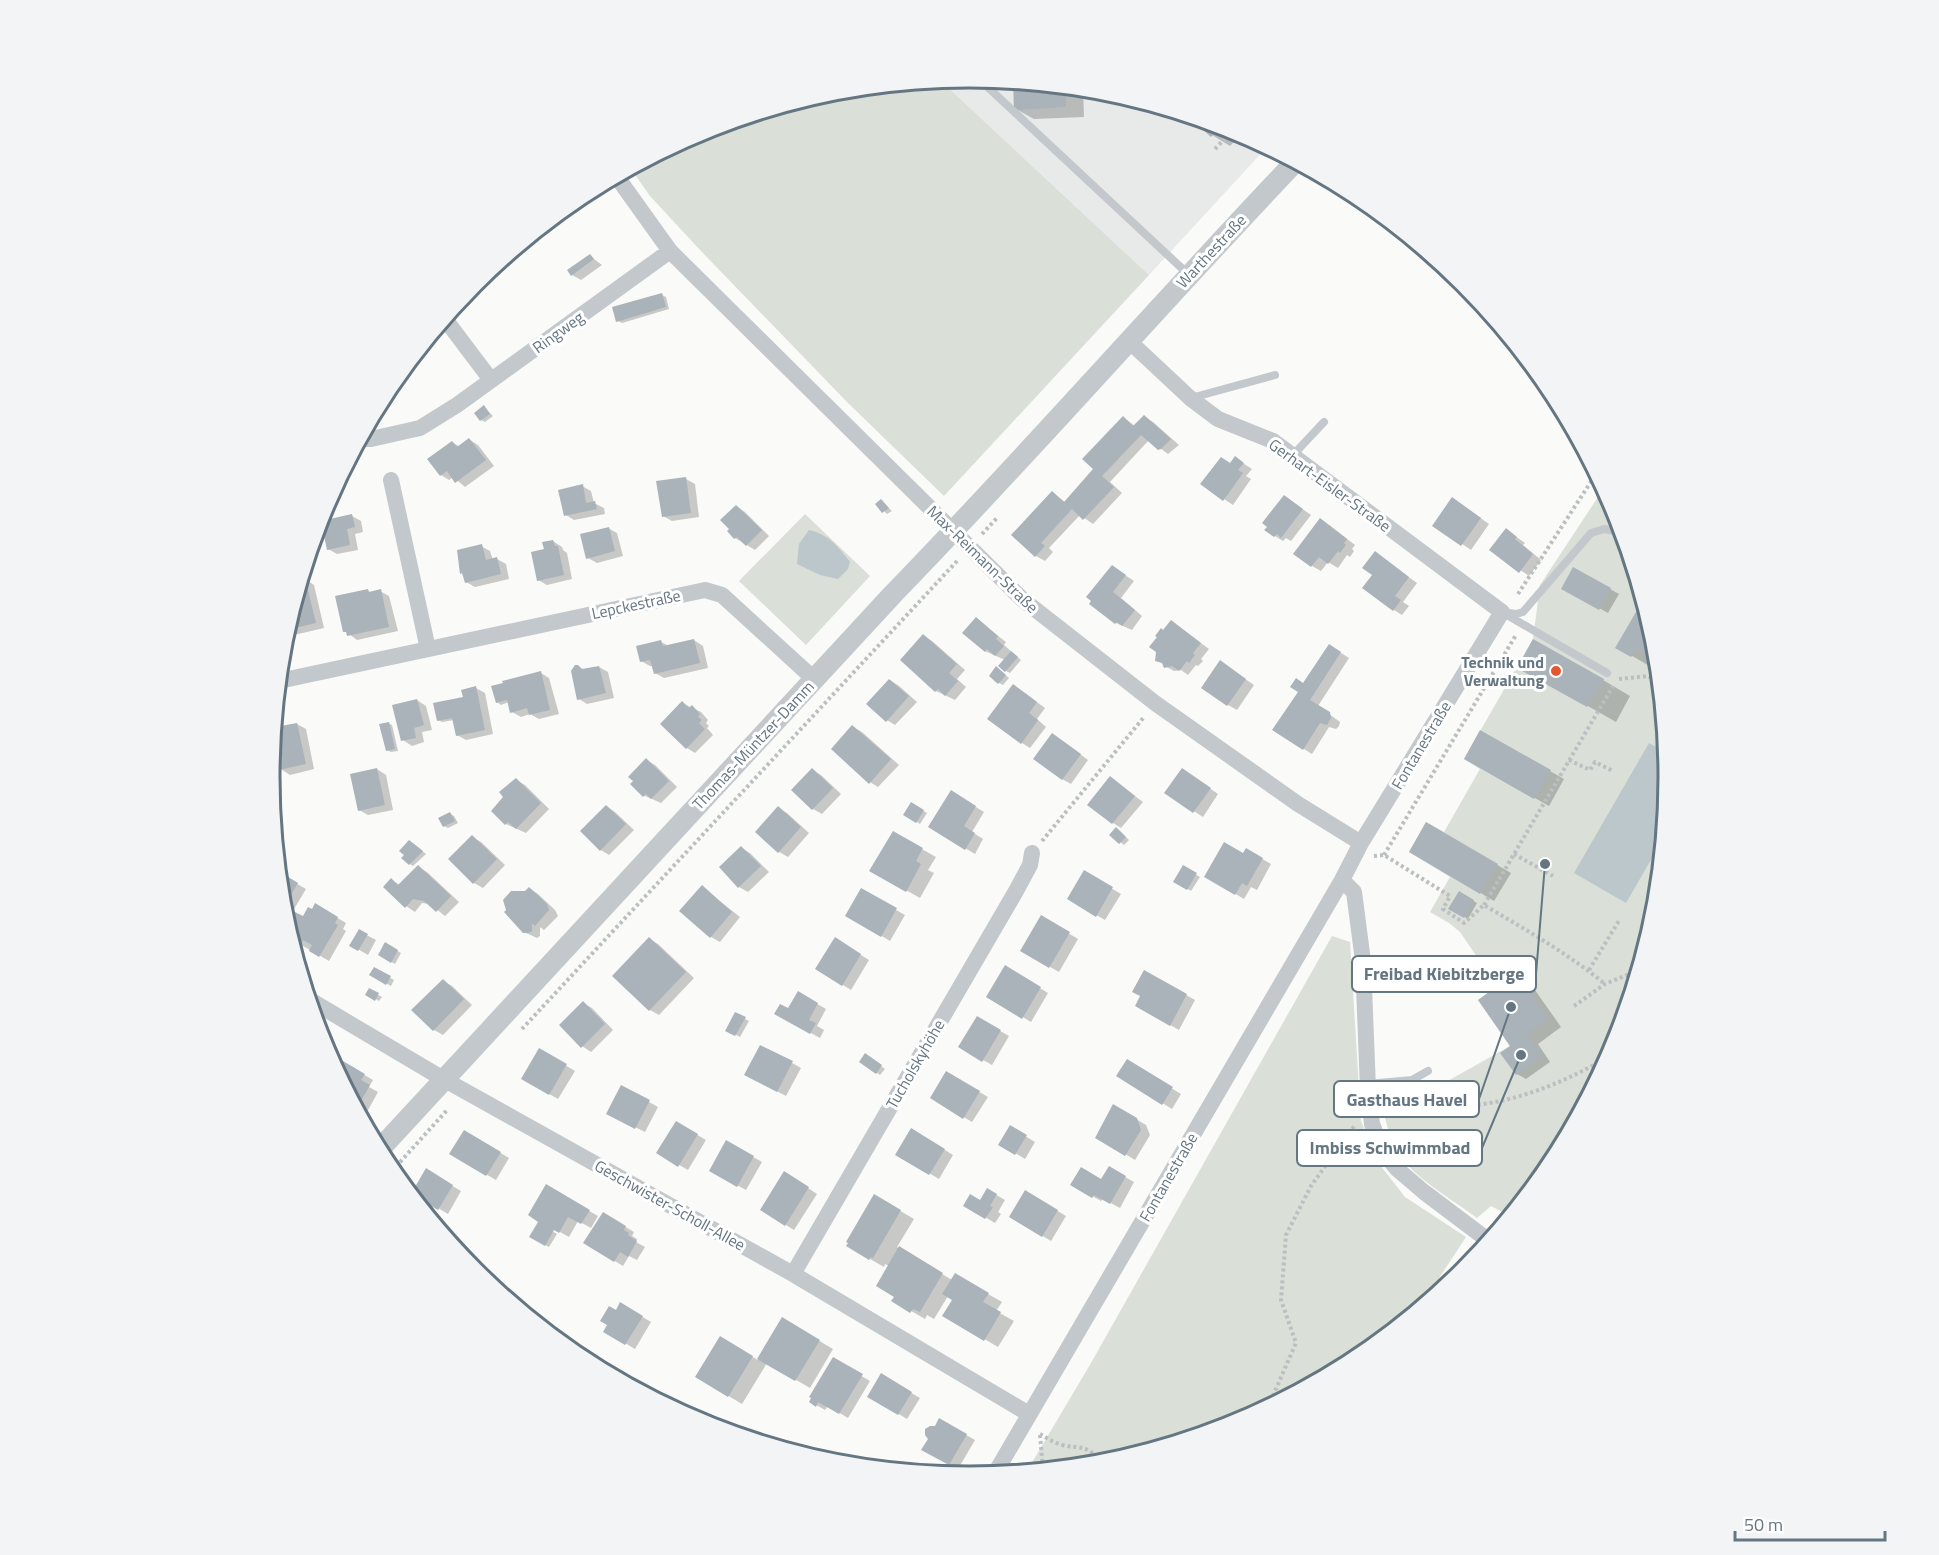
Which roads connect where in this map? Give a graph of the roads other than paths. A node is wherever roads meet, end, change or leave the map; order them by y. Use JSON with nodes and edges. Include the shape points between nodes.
{"nodes":[{"id":1,"x":990,"y":89,"type":"edge"},
{"id":2,"x":1289,"y":168,"type":"edge"},
{"id":3,"x":621,"y":183,"type":"edge"},
{"id":4,"x":670,"y":251,"type":"junction"},
{"id":5,"x":1189,"y":274,"type":"junction"},
{"id":6,"x":449,"y":325,"type":"edge"},
{"id":7,"x":1129,"y":341,"type":"junction"},
{"id":8,"x":1275,"y":375,"type":"dead end"},
{"id":9,"x":491,"y":380,"type":"junction"},
{"id":10,"x":1190,"y":398,"type":"junction"},
{"id":11,"x":1324,"y":422,"type":"dead end"},
{"id":12,"x":370,"y":439,"type":"edge"},
{"id":13,"x":1293,"y":455,"type":"junction"},
{"id":14,"x":391,"y":480,"type":"dead end"},
{"id":15,"x":1612,"y":530,"type":"edge"},
{"id":16,"x":954,"y":531,"type":"junction"},
{"id":17,"x":1502,"y":612,"type":"junction"},
{"id":18,"x":428,"y":649,"type":"junction"},
{"id":19,"x":1607,"y":673,"type":"dead end"},
{"id":20,"x":288,"y":679,"type":"edge"},
{"id":21,"x":814,"y":679,"type":"junction"},
{"id":22,"x":1361,"y":843,"type":"junction"},
{"id":23,"x":1032,"y":853,"type":"road end"},
{"id":24,"x":1342,"y":880,"type":"junction"},
{"id":25,"x":320,"y":1006,"type":"edge"},
{"id":26,"x":1428,"y":1071,"type":"dead end"},
{"id":27,"x":445,"y":1080,"type":"junction"},
{"id":28,"x":1368,"y":1084,"type":"junction"},
{"id":29,"x":386,"y":1143,"type":"edge"},
{"id":30,"x":1483,"y":1237,"type":"edge"},
{"id":31,"x":793,"y":1274,"type":"junction"},
{"id":32,"x":1029,"y":1414,"type":"junction"},
{"id":33,"x":1000,"y":1465,"type":"edge"}],
"edges":[{"from":1,"to":5,"type":"lane"},
{"from":2,"to":5,"type":"street","name":"Warthestraße"},
{"from":3,"to":4,"type":"street"},
{"from":4,"to":9,"type":"street","name":"Ringweg"},
{"from":4,"to":16,"type":"street","name":"Max-Reimann-Straße"},
{"from":5,"to":7,"type":"street","name":"Warthestraße"},
{"from":6,"to":9,"type":"street"},
{"from":7,"to":10,"type":"street","name":"Gerhart-Eisler-Straße"},
{"from":7,"to":16,"type":"street","name":"Thomas-Müntzer-Damm"},
{"from":8,"to":10,"type":"lane"},
{"from":9,"to":12,"type":"street","name":"Ringweg","via":[[420,428]]},
{"from":10,"to":13,"type":"street","name":"Gerhart-Eisler-Straße","via":[[1218,418],[1273,441]]},
{"from":11,"to":13,"type":"lane"},
{"from":13,"to":17,"type":"street","name":"Gerhart-Eisler-Straße"},
{"from":14,"to":18,"type":"street"},
{"from":15,"to":17,"type":"lane","via":[[1591,533],[1523,612]]},
{"from":16,"to":21,"type":"street","name":"Thomas-Müntzer-Damm"},
{"from":16,"to":22,"type":"street","name":"Max-Reimann-Straße","via":[[1022,599],[1155,704]]},
{"from":17,"to":19,"type":"lane"},
{"from":17,"to":22,"type":"street","name":"Fontanestraße"},
{"from":18,"to":20,"type":"street","name":"Lepckestraße"},
{"from":18,"to":21,"type":"street","name":"Lepckestraße","via":[[705,590],[722,595]]},
{"from":21,"to":27,"type":"street","name":"Thomas-Müntzer-Damm"},
{"from":22,"to":24,"type":"street","name":"Fontanestraße"},
{"from":23,"to":31,"type":"street","name":"Tucholskyhöhe","via":[[1016,891]]},
{"from":24,"to":28,"type":"street","via":[[1354,892],[1363,961]]},
{"from":24,"to":32,"type":"street","name":"Fontanestraße"},
{"from":25,"to":27,"type":"street","name":"Geschwister-Scholl-Allee"},
{"from":26,"to":28,"type":"lane","via":[[1412,1080]]},
{"from":27,"to":29,"type":"street","name":"Thomas-Müntzer-Damm"},
{"from":27,"to":31,"type":"street","name":"Geschwister-Scholl-Allee"},
{"from":28,"to":30,"type":"street","via":[[1377,1108],[1372,1124],[1383,1152],[1397,1169]]},
{"from":31,"to":32,"type":"street","name":"Geschwister-Scholl-Allee"},
{"from":32,"to":33,"type":"street","name":"Fontanestraße"}]}
